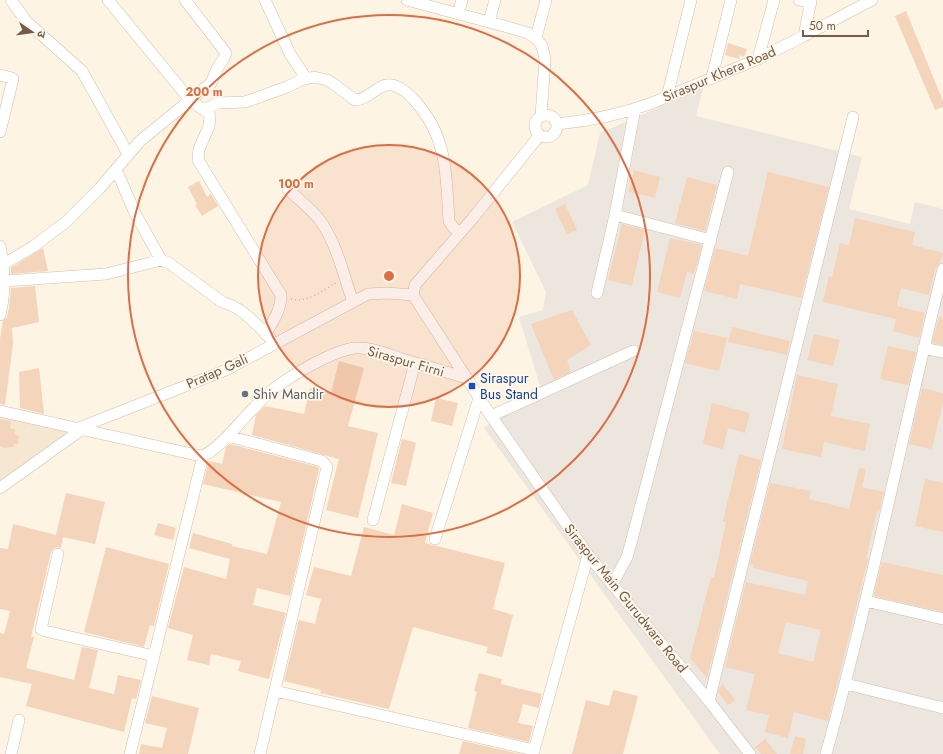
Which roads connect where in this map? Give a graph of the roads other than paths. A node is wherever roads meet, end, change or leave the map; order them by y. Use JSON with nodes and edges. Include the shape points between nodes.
{"nodes":[{"id":1,"x":11,"y":0,"type":"edge"},
{"id":2,"x":108,"y":0,"type":"edge"},
{"id":3,"x":185,"y":0,"type":"edge"},
{"id":4,"x":265,"y":0,"type":"edge"},
{"id":5,"x":407,"y":0,"type":"edge"},
{"id":6,"x":462,"y":0,"type":"edge"},
{"id":7,"x":495,"y":0,"type":"edge"},
{"id":8,"x":546,"y":0,"type":"edge"},
{"id":9,"x":691,"y":0,"type":"edge"},
{"id":10,"x":731,"y":0,"type":"edge"},
{"id":11,"x":774,"y":0,"type":"edge"},
{"id":12,"x":799,"y":0,"type":"edge"},
{"id":13,"x":852,"y":0,"type":"edge"},
{"id":14,"x":872,"y":0,"type":"edge"},
{"id":15,"x":426,"y":2,"type":"edge"},
{"id":16,"x":811,"y":2,"type":"edge"},
{"id":17,"x":849,"y":12,"type":"junction"},
{"id":18,"x":458,"y":14,"type":"junction"},
{"id":19,"x":489,"y":22,"type":"junction"},
{"id":20,"x":804,"y":36,"type":"junction"},
{"id":21,"x":536,"y":38,"type":"junction"},
{"id":22,"x":758,"y":59,"type":"junction"},
{"id":23,"x":0,"y":75,"type":"edge"},
{"id":24,"x":712,"y":77,"type":"junction"},
{"id":25,"x":306,"y":78,"type":"junction"},
{"id":26,"x":667,"y":97,"type":"junction"},
{"id":27,"x":190,"y":100,"type":"junction"},
{"id":28,"x":204,"y":110,"type":"junction"},
{"id":29,"x":635,"y":110,"type":"junction"},
{"id":30,"x":541,"y":116,"type":"junction"},
{"id":31,"x":853,"y":117,"type":"dead end"},
{"id":32,"x":557,"y":124,"type":"junction"},
{"id":33,"x":0,"y":132,"type":"edge"},
{"id":34,"x":539,"y":136,"type":"junction"},
{"id":35,"x":128,"y":154,"type":"junction"},
{"id":36,"x":116,"y":169,"type":"junction"},
{"id":37,"x":728,"y":172,"type":"dead end"},
{"id":38,"x":288,"y":189,"type":"dead end"},
{"id":39,"x":615,"y":215,"type":"junction"},
{"id":40,"x":460,"y":233,"type":"junction"},
{"id":41,"x":711,"y":240,"type":"junction"},
{"id":42,"x":0,"y":246,"type":"edge"},
{"id":43,"x":162,"y":260,"type":"junction"},
{"id":44,"x":4,"y":264,"type":"junction"},
{"id":45,"x":943,"y":269,"type":"edge"},
{"id":46,"x":5,"y":281,"type":"junction"},
{"id":47,"x":597,"y":294,"type":"dead end"},
{"id":48,"x":413,"y":295,"type":"junction"},
{"id":49,"x":353,"y":302,"type":"junction"},
{"id":50,"x":0,"y":315,"type":"edge"},
{"id":51,"x":265,"y":334,"type":"junction"},
{"id":52,"x":274,"y":343,"type":"junction"},
{"id":53,"x":923,"y":348,"type":"junction"},
{"id":54,"x":633,"y":351,"type":"dead end"},
{"id":55,"x":943,"y":352,"type":"edge"},
{"id":56,"x":415,"y":363,"type":"junction"},
{"id":57,"x":466,"y":378,"type":"junction"},
{"id":58,"x":479,"y":398,"type":"junction"},
{"id":59,"x":0,"y":411,"type":"edge"},
{"id":60,"x":491,"y":416,"type":"junction"},
{"id":61,"x":79,"y":429,"type":"junction"},
{"id":62,"x":228,"y":436,"type":"junction"},
{"id":63,"x":203,"y":456,"type":"junction"},
{"id":64,"x":0,"y":488,"type":"edge"},
{"id":65,"x":373,"y":520,"type":"dead end"},
{"id":66,"x":435,"y":539,"type":"dead end"},
{"id":67,"x":58,"y":554,"type":"dead end"},
{"id":68,"x":588,"y":555,"type":"junction"},
{"id":69,"x":612,"y":585,"type":"junction"},
{"id":70,"x":866,"y":601,"type":"junction"},
{"id":71,"x":943,"y":619,"type":"edge"},
{"id":72,"x":154,"y":656,"type":"junction"},
{"id":73,"x":846,"y":684,"type":"junction"},
{"id":74,"x":275,"y":691,"type":"junction"},
{"id":75,"x":709,"y":701,"type":"junction"},
{"id":76,"x":943,"y":708,"type":"edge"},
{"id":77,"x":19,"y":720,"type":"dead end"},
{"id":78,"x":534,"y":752,"type":"edge"},
{"id":79,"x":11,"y":754,"type":"edge"},
{"id":80,"x":130,"y":754,"type":"edge"},
{"id":81,"x":260,"y":754,"type":"edge"},
{"id":82,"x":750,"y":754,"type":"edge"},
{"id":83,"x":826,"y":754,"type":"edge"}],
"edges":[{"from":1,"to":35,"type":"street","via":[[26,21],[82,71]]},
{"from":2,"to":27,"type":"street"},
{"from":3,"to":27,"type":"street","via":[[226,53],[211,83]]},
{"from":4,"to":25,"type":"street","via":[[290,54]]},
{"from":5,"to":15,"type":"street"},
{"from":6,"to":18,"type":"street"},
{"from":7,"to":19,"type":"street"},
{"from":8,"to":21,"type":"street"},
{"from":9,"to":26,"type":"street"},
{"from":10,"to":24,"type":"street"},
{"from":11,"to":22,"type":"street"},
{"from":12,"to":16,"type":"street"},
{"from":13,"to":17,"type":"street"},
{"from":14,"to":17,"type":"street","name":"Siraspur Khera Road"},
{"from":15,"to":18,"type":"street"},
{"from":16,"to":20,"type":"street"},
{"from":17,"to":20,"type":"street","name":"Siraspur Khera Road"},
{"from":18,"to":19,"type":"street"},
{"from":19,"to":21,"type":"street","via":[[528,33]]},
{"from":20,"to":22,"type":"street","name":"Siraspur Khera Road"},
{"from":21,"to":30,"type":"street","via":[[542,46],[545,59]]},
{"from":22,"to":24,"type":"street","name":"Siraspur Khera Road"},
{"from":23,"to":33,"type":"street","via":[[13,78]]},
{"from":24,"to":26,"type":"street","name":"Siraspur Khera Road"},
{"from":25,"to":28,"type":"street","via":[[245,102],[218,103]]},
{"from":25,"to":40,"type":"street","via":[[327,80],[355,100],[363,99],[385,85],[400,88],[409,95],[426,115],[439,138],[446,167],[449,220]]},
{"from":26,"to":29,"type":"street","name":"Siraspur Khera Road"},
{"from":27,"to":28,"type":"street"},
{"from":27,"to":35,"type":"street","via":[[149,132]]},
{"from":28,"to":51,"type":"street","via":[[210,116],[210,121],[199,149],[198,160],[281,296],[278,310]]},
{"from":29,"to":32,"type":"street","name":"Siraspur Khera Road"},
{"from":29,"to":39,"type":"street"},
{"from":30,"to":32,"type":"street","via":[[549,115]]},
{"from":30,"to":34,"type":"street","via":[[535,125]]},
{"from":31,"to":75,"type":"street"},
{"from":32,"to":34,"type":"street","via":[[552,136]]},
{"from":34,"to":40,"type":"street"},
{"from":35,"to":36,"type":"street"},
{"from":36,"to":43,"type":"street","via":[[135,213]]},
{"from":36,"to":44,"type":"street","via":[[66,222]]},
{"from":37,"to":41,"type":"street"},
{"from":38,"to":49,"type":"street","via":[[320,221],[333,243]]},
{"from":39,"to":41,"type":"street"},
{"from":39,"to":47,"type":"street"},
{"from":40,"to":48,"type":"street","via":[[415,285]]},
{"from":41,"to":69,"type":"street","via":[[632,543]]},
{"from":42,"to":44,"type":"street"},
{"from":43,"to":46,"type":"street","via":[[106,274]]},
{"from":43,"to":51,"type":"street","via":[[222,302],[233,305]]},
{"from":44,"to":46,"type":"street"},
{"from":45,"to":53,"type":"street"},
{"from":46,"to":50,"type":"street"},
{"from":48,"to":49,"type":"street","name":"Pratap Gali","via":[[368,294]]},
{"from":48,"to":57,"type":"street","name":"Siraspur Firni"},
{"from":49,"to":52,"type":"street","name":"Pratap Gali"},
{"from":51,"to":52,"type":"street"},
{"from":52,"to":61,"type":"street","name":"Pratap Gali","via":[[226,370]]},
{"from":53,"to":55,"type":"street"},
{"from":53,"to":70,"type":"street"},
{"from":54,"to":60,"type":"street"},
{"from":56,"to":57,"type":"street","name":"Siraspur Firni"},
{"from":56,"to":62,"type":"street","name":"Siraspur Firni","via":[[366,349],[354,348],[331,355],[275,387]]},
{"from":56,"to":65,"type":"street"},
{"from":57,"to":58,"type":"street","name":"Siraspur Main Gurudwara Road"},
{"from":58,"to":60,"type":"street","name":"Siraspur Main Gurudwara Road"},
{"from":58,"to":66,"type":"street"},
{"from":59,"to":61,"type":"street"},
{"from":60,"to":68,"type":"street","name":"Siraspur Main Gurudwara Road"},
{"from":61,"to":63,"type":"street"},
{"from":61,"to":64,"type":"street"},
{"from":62,"to":63,"type":"street","name":"Siraspur Firni"},
{"from":62,"to":74,"type":"street","via":[[322,462],[327,467]]},
{"from":63,"to":72,"type":"street"},
{"from":67,"to":72,"type":"street","via":[[41,626],[43,630]]},
{"from":68,"to":69,"type":"street","name":"Siraspur Main Gurudwara Road"},
{"from":68,"to":78,"type":"street"},
{"from":69,"to":75,"type":"street","name":"Siraspur Main Gurudwara Road"},
{"from":70,"to":71,"type":"street"},
{"from":70,"to":73,"type":"street"},
{"from":72,"to":80,"type":"street"},
{"from":73,"to":76,"type":"street"},
{"from":73,"to":83,"type":"street"},
{"from":74,"to":78,"type":"street"},
{"from":74,"to":81,"type":"street"},
{"from":75,"to":82,"type":"street","name":"Siraspur Main Gurudwara Road"},
{"from":77,"to":79,"type":"street"}]}
